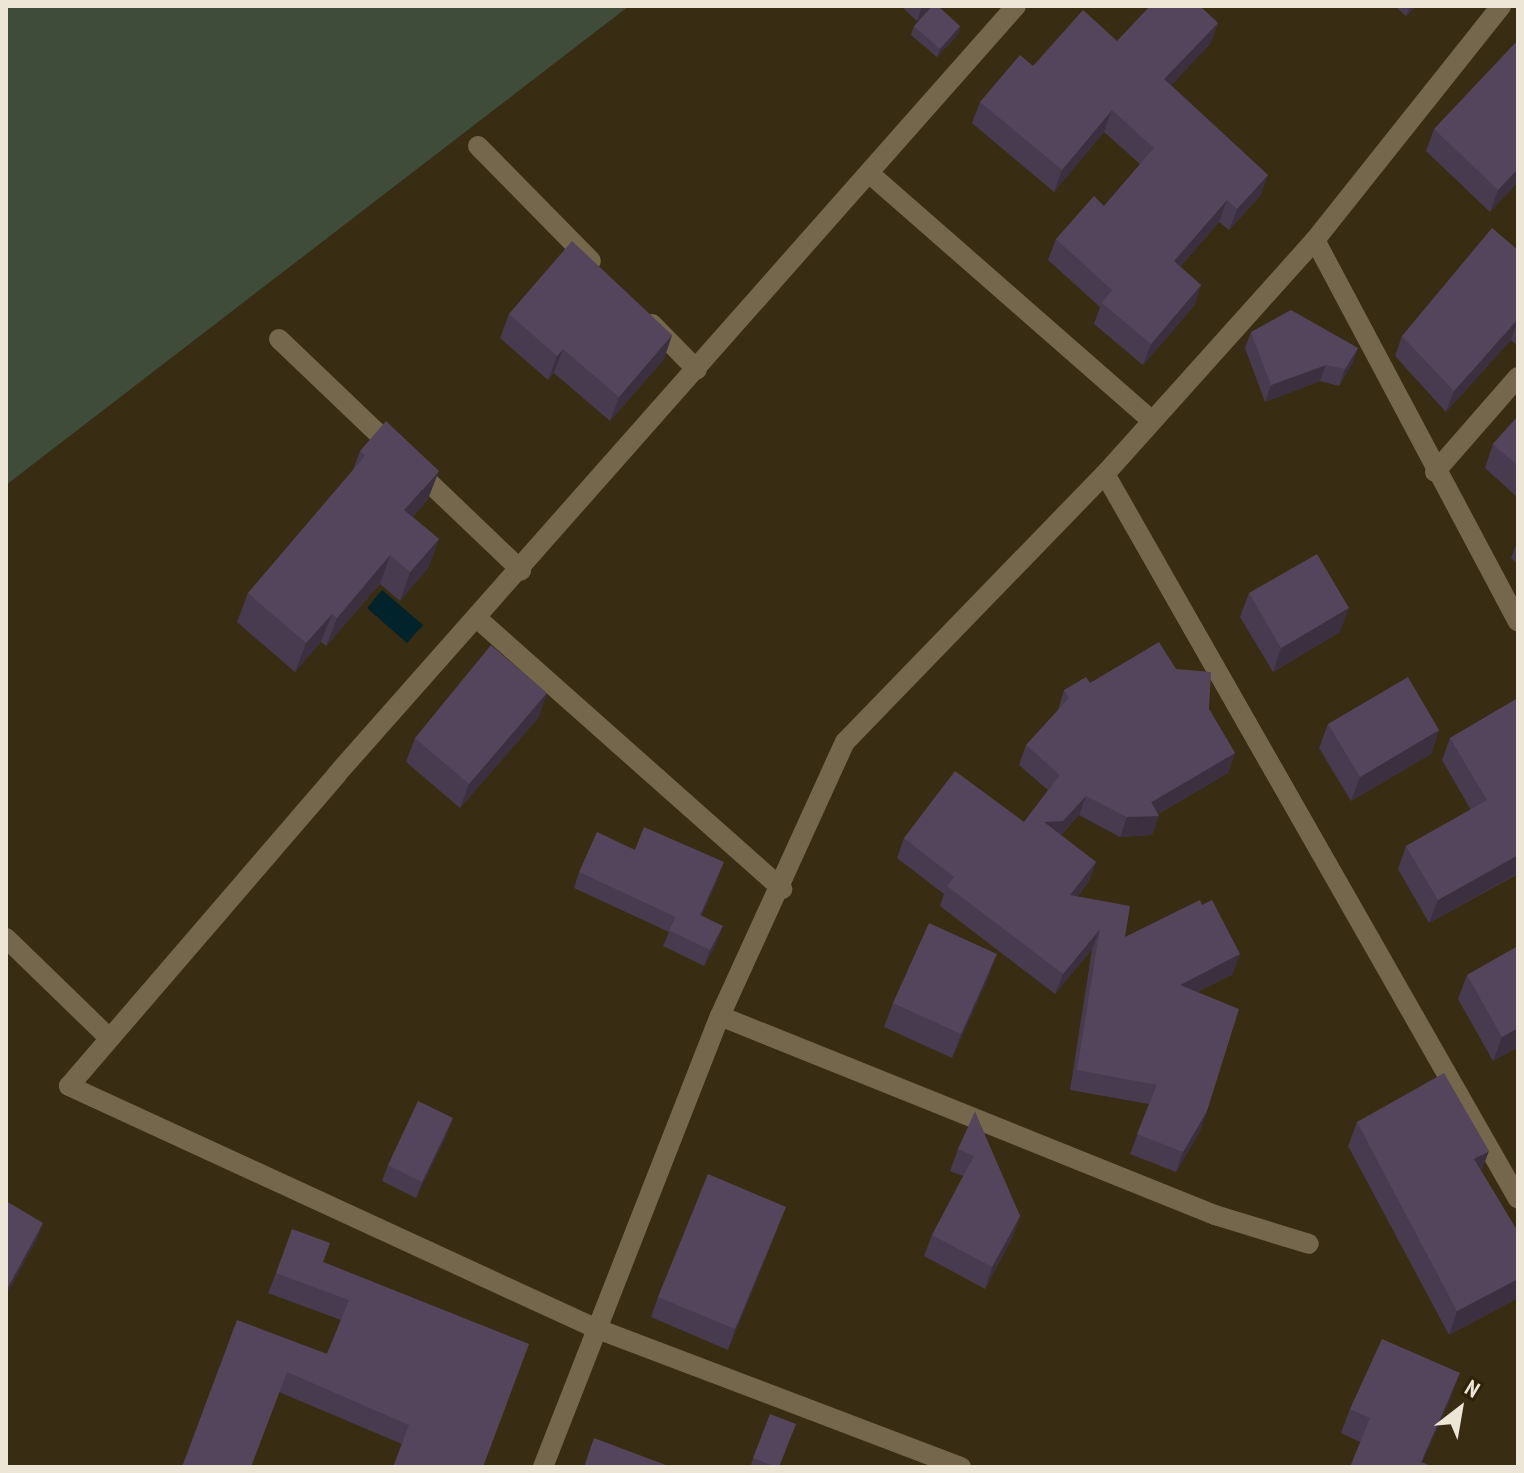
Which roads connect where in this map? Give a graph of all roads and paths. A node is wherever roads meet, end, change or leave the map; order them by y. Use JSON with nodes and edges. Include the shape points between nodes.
{"nodes":[{"id":1,"x":1016,"y":6,"type":"edge"},
{"id":2,"x":1501,"y":6,"type":"edge"},
{"id":3,"x":478,"y":146,"type":"dead end"},
{"id":4,"x":869,"y":173,"type":"junction"},
{"id":5,"x":1315,"y":240,"type":"junction"},
{"id":6,"x":609,"y":280,"type":"edge"},
{"id":7,"x":631,"y":303,"type":"edge"},
{"id":8,"x":279,"y":339,"type":"dead end"},
{"id":9,"x":697,"y":370,"type":"junction"},
{"id":10,"x":1518,"y":377,"type":"edge"},
{"id":11,"x":1152,"y":421,"type":"junction"},
{"id":12,"x":1435,"y":472,"type":"junction"},
{"id":13,"x":1105,"y":474,"type":"junction"},
{"id":14,"x":521,"y":570,"type":"junction"},
{"id":15,"x":478,"y":619,"type":"junction"},
{"id":16,"x":1518,"y":621,"type":"edge"},
{"id":17,"x":782,"y":889,"type":"junction"},
{"id":18,"x":6,"y":938,"type":"edge"},
{"id":19,"x":720,"y":1016,"type":"junction"},
{"id":20,"x":108,"y":1037,"type":"junction"},
{"id":21,"x":1518,"y":1199,"type":"edge"},
{"id":22,"x":1309,"y":1244,"type":"dead end"},
{"id":23,"x":595,"y":1328,"type":"junction"},
{"id":24,"x":543,"y":1467,"type":"edge"},
{"id":25,"x":961,"y":1467,"type":"edge"}],
"edges":[{"from":1,"to":4,"type":"street"},
{"from":2,"to":5,"type":"street"},
{"from":3,"to":6,"type":"street"},
{"from":4,"to":9,"type":"street"},
{"from":4,"to":11,"type":"street"},
{"from":5,"to":11,"type":"street"},
{"from":5,"to":12,"type":"street"},
{"from":7,"to":9,"type":"street"},
{"from":8,"to":14,"type":"street"},
{"from":9,"to":14,"type":"street"},
{"from":10,"to":12,"type":"street"},
{"from":11,"to":13,"type":"street"},
{"from":12,"to":16,"type":"street"},
{"from":13,"to":17,"type":"street","via":[[845,742]]},
{"from":13,"to":21,"type":"street"},
{"from":14,"to":15,"type":"street"},
{"from":15,"to":17,"type":"street"},
{"from":15,"to":20,"type":"street"},
{"from":17,"to":19,"type":"street"},
{"from":18,"to":20,"type":"street"},
{"from":19,"to":22,"type":"street","via":[[1215,1215]]},
{"from":19,"to":23,"type":"street"},
{"from":20,"to":23,"type":"street","via":[[69,1086]]},
{"from":23,"to":24,"type":"street"},
{"from":23,"to":25,"type":"street"}]}
